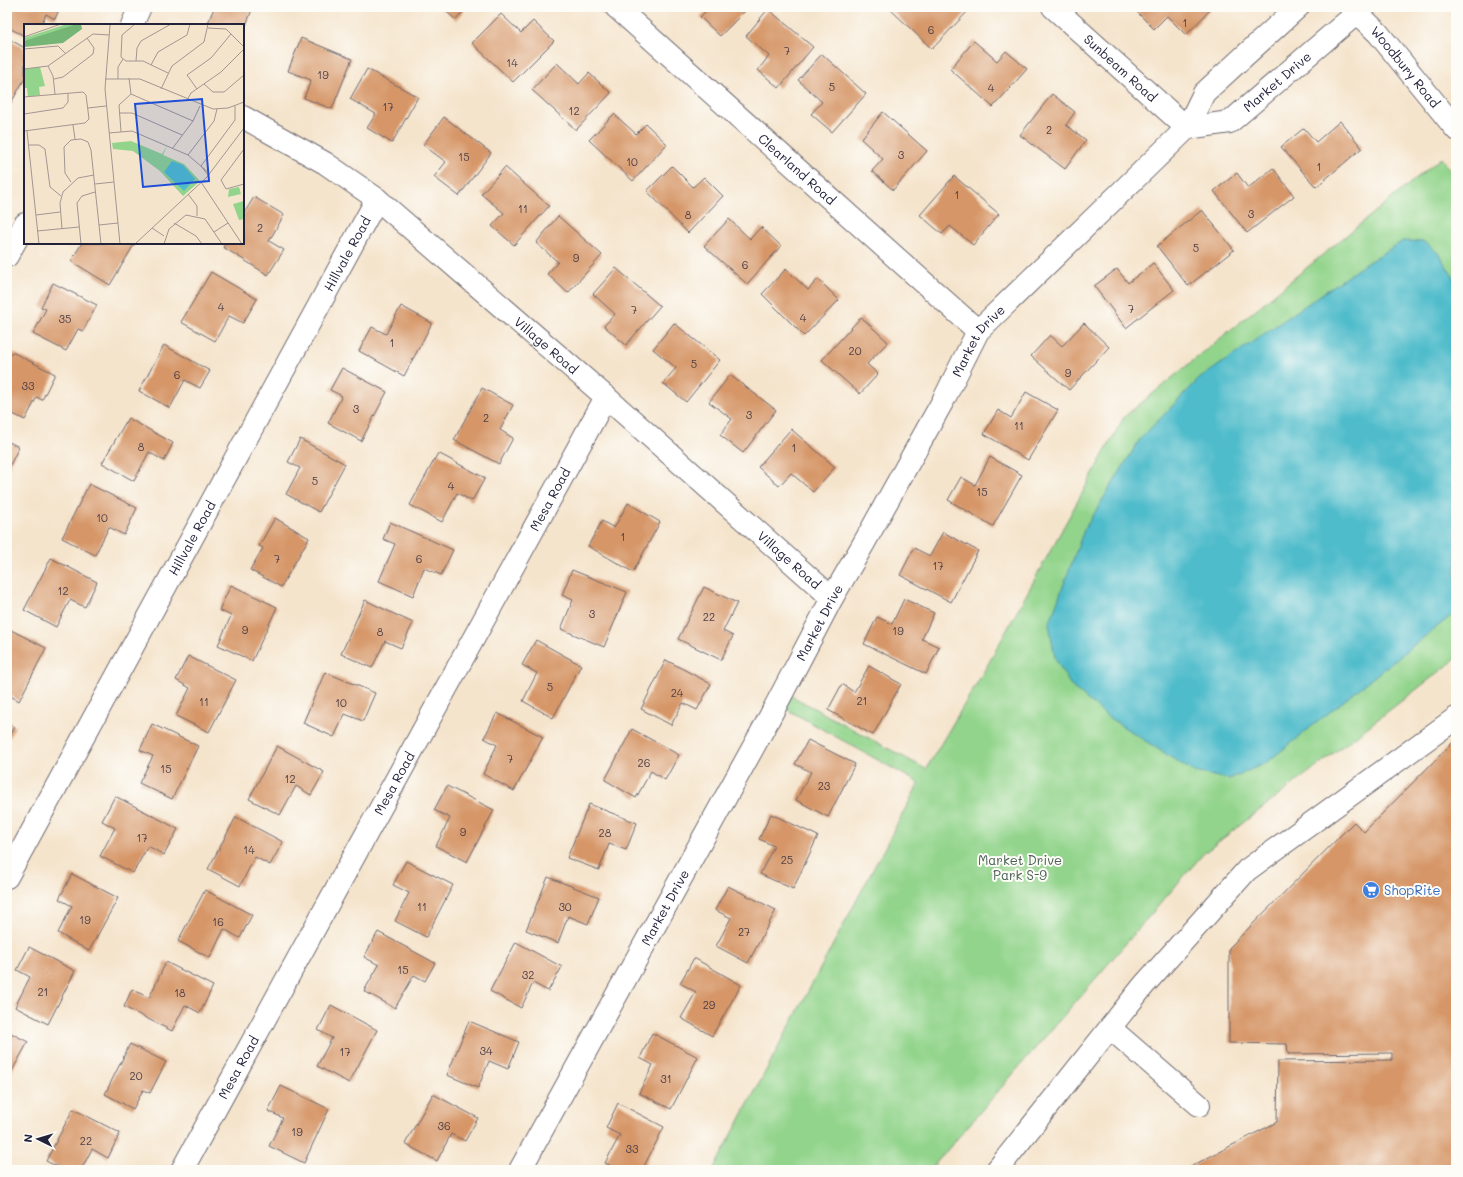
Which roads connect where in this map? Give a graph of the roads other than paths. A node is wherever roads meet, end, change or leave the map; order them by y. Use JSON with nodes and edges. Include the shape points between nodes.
{"nodes":[{"id":1,"x":140,"y":7,"type":"edge"},
{"id":2,"x":616,"y":7,"type":"edge"},
{"id":3,"x":1054,"y":7,"type":"edge"},
{"id":4,"x":1298,"y":7,"type":"edge"},
{"id":5,"x":1354,"y":10,"type":"edge"},
{"id":6,"x":132,"y":24,"type":"edge"},
{"id":7,"x":244,"y":118,"type":"edge"},
{"id":8,"x":1187,"y":128,"type":"junction"},
{"id":9,"x":1456,"y":128,"type":"edge"},
{"id":10,"x":377,"y":199,"type":"junction"},
{"id":11,"x":24,"y":226,"type":"edge"},
{"id":12,"x":7,"y":256,"type":"edge"},
{"id":13,"x":978,"y":331,"type":"junction"},
{"id":14,"x":606,"y":397,"type":"junction"},
{"id":15,"x":832,"y":598,"type":"junction"},
{"id":16,"x":1456,"y":718,"type":"edge"},
{"id":17,"x":7,"y":876,"type":"edge"},
{"id":18,"x":1110,"y":1028,"type":"junction"},
{"id":19,"x":1199,"y":1105,"type":"dead end"},
{"id":20,"x":182,"y":1170,"type":"edge"},
{"id":21,"x":520,"y":1170,"type":"edge"},
{"id":22,"x":997,"y":1170,"type":"edge"}],
"edges":[{"from":1,"to":6,"type":"street"},
{"from":2,"to":13,"type":"street","name":"Clearland Road"},
{"from":3,"to":8,"type":"street","name":"Sunbeam Road"},
{"from":4,"to":8,"type":"street","name":"Market Drive","via":[[1204,93]]},
{"from":5,"to":8,"type":"street","name":"Market Drive","via":[[1230,122]]},
{"from":5,"to":9,"type":"street","name":"Woodbury Road","via":[[1378,33]]},
{"from":7,"to":10,"type":"street","name":"Village Road","via":[[325,163]]},
{"from":8,"to":13,"type":"street","name":"Market Drive"},
{"from":10,"to":14,"type":"street","name":"Village Road"},
{"from":10,"to":17,"type":"street","name":"Hillvale Road"},
{"from":11,"to":12,"type":"street"},
{"from":13,"to":15,"type":"street","name":"Market Drive","via":[[944,399]]},
{"from":14,"to":15,"type":"street","name":"Village Road"},
{"from":14,"to":20,"type":"street","name":"Mesa Road"},
{"from":15,"to":21,"type":"street","name":"Market Drive","via":[[761,733]]},
{"from":16,"to":18,"type":"street","via":[[1248,870],[1144,986]]},
{"from":18,"to":19,"type":"street"},
{"from":18,"to":22,"type":"street"}]}
